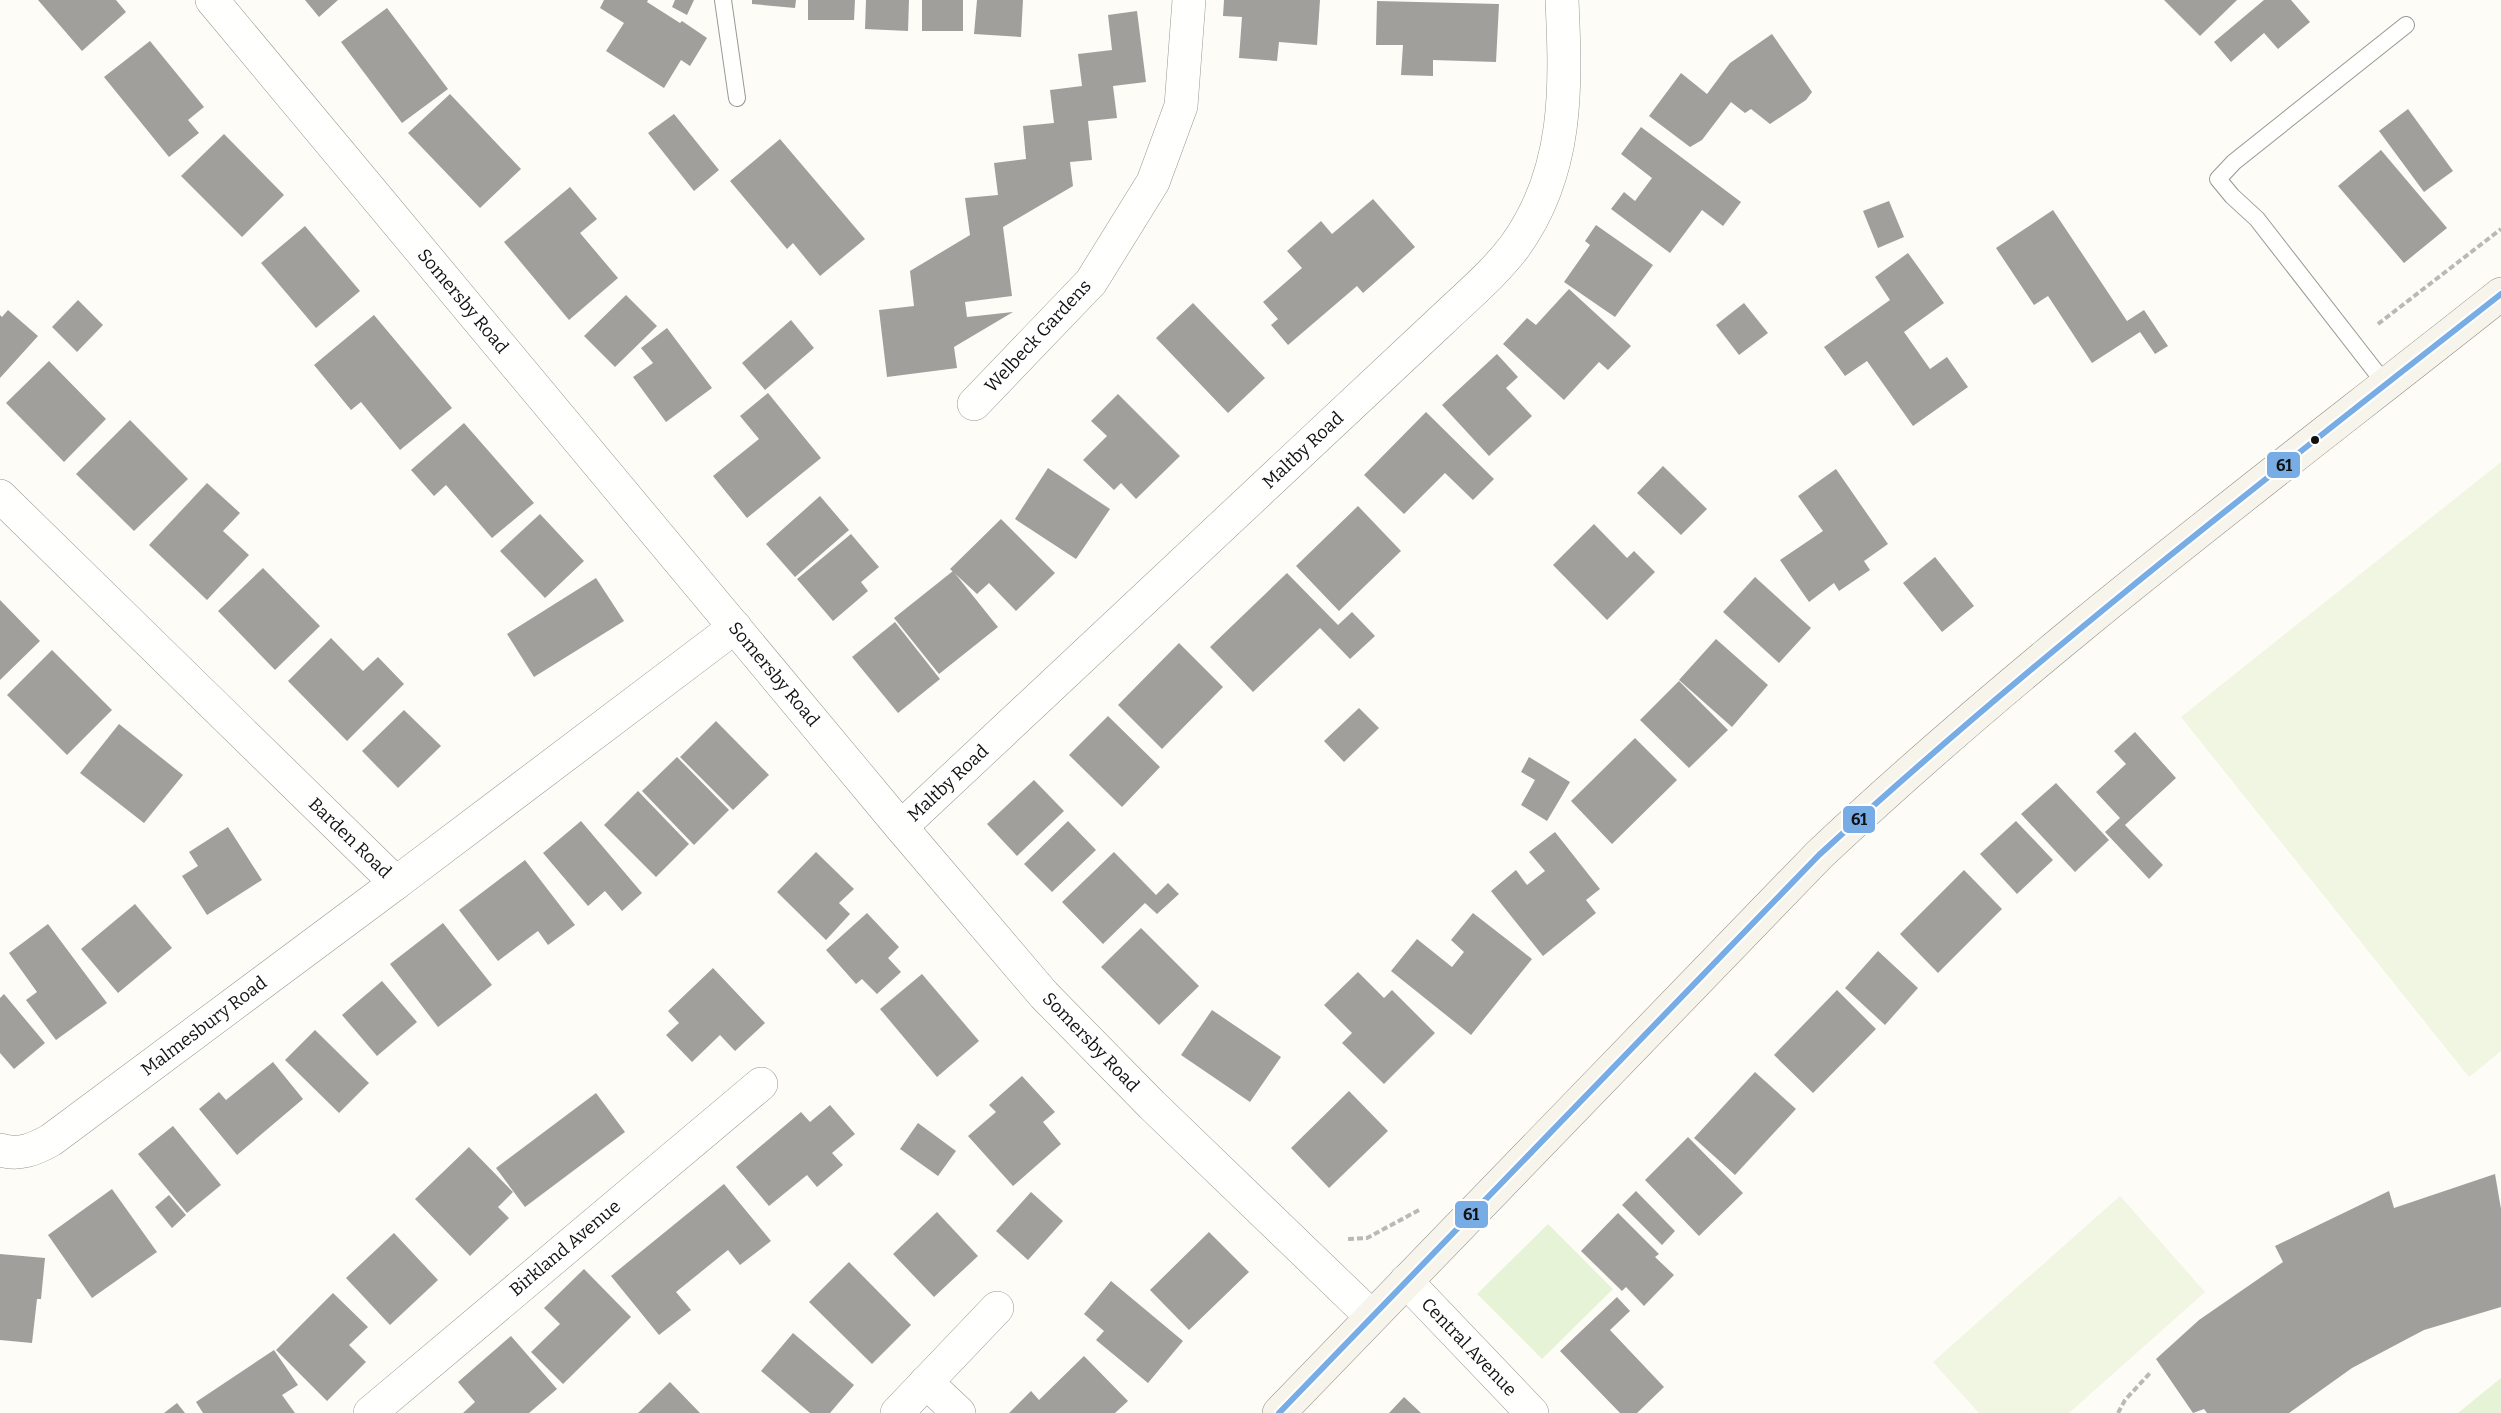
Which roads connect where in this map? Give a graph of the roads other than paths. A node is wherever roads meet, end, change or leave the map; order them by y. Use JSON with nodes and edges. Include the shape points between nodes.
{"nodes":[{"id":1,"x":212,"y":0,"type":"edge"},
{"id":2,"x":723,"y":0,"type":"edge"},
{"id":3,"x":1190,"y":0,"type":"edge"},
{"id":4,"x":1562,"y":0,"type":"edge"},
{"id":5,"x":2406,"y":25,"type":"dead end"},
{"id":6,"x":737,"y":98,"type":"dead end"},
{"id":7,"x":2501,"y":294,"type":"edge"},
{"id":8,"x":2386,"y":385,"type":"junction"},
{"id":9,"x":974,"y":404,"type":"dead end"},
{"id":10,"x":0,"y":496,"type":"edge"},
{"id":11,"x":735,"y":627,"type":"junction"},
{"id":12,"x":901,"y":827,"type":"junction"},
{"id":13,"x":396,"y":883,"type":"junction"},
{"id":14,"x":760,"y":1084,"type":"dead end"},
{"id":15,"x":2,"y":1151,"type":"edge"},
{"id":16,"x":1406,"y":1281,"type":"junction"},
{"id":17,"x":997,"y":1308,"type":"dead end"},
{"id":18,"x":1371,"y":1316,"type":"junction"},
{"id":19,"x":926,"y":1382,"type":"junction"},
{"id":20,"x":370,"y":1413,"type":"edge"},
{"id":21,"x":897,"y":1413,"type":"edge"},
{"id":22,"x":959,"y":1413,"type":"edge"},
{"id":23,"x":1279,"y":1413,"type":"edge"},
{"id":24,"x":1532,"y":1413,"type":"edge"}],
"edges":[{"from":1,"to":11,"type":"street","name":"Somersby Road"},
{"from":2,"to":6,"type":"lane"},
{"from":3,"to":9,"type":"street","name":"Welbeck Gardens","via":[[1181,106],[1153,182],[1091,282]]},
{"from":4,"to":12,"type":"street","name":"Maltby Road","via":[[1566,75],[1560,138],[1554,165],[1515,246],[1441,321]]},
{"from":5,"to":8,"type":"lane","via":[[2234,162],[2218,179],[2257,219]]},
{"from":7,"to":8,"type":"main road"},
{"from":8,"to":16,"type":"main road","via":[[2127,587],[1896,783],[1820,855]]},
{"from":10,"to":13,"type":"street","name":"Barden Road"},
{"from":11,"to":12,"type":"street","name":"Somersby Road"},
{"from":11,"to":13,"type":"street","name":"Barden Road"},
{"from":12,"to":18,"type":"street","name":"Somersby Road","via":[[1044,995]]},
{"from":13,"to":15,"type":"street","name":"Malmesbury Road","via":[[51,1140],[35,1149]]},
{"from":14,"to":20,"type":"street","name":"Birkland Avenue"},
{"from":16,"to":18,"type":"main road"},
{"from":16,"to":24,"type":"street","name":"Central Avenue"},
{"from":17,"to":19,"type":"street"},
{"from":18,"to":23,"type":"main road"},
{"from":19,"to":21,"type":"street"},
{"from":19,"to":22,"type":"street"}]}
